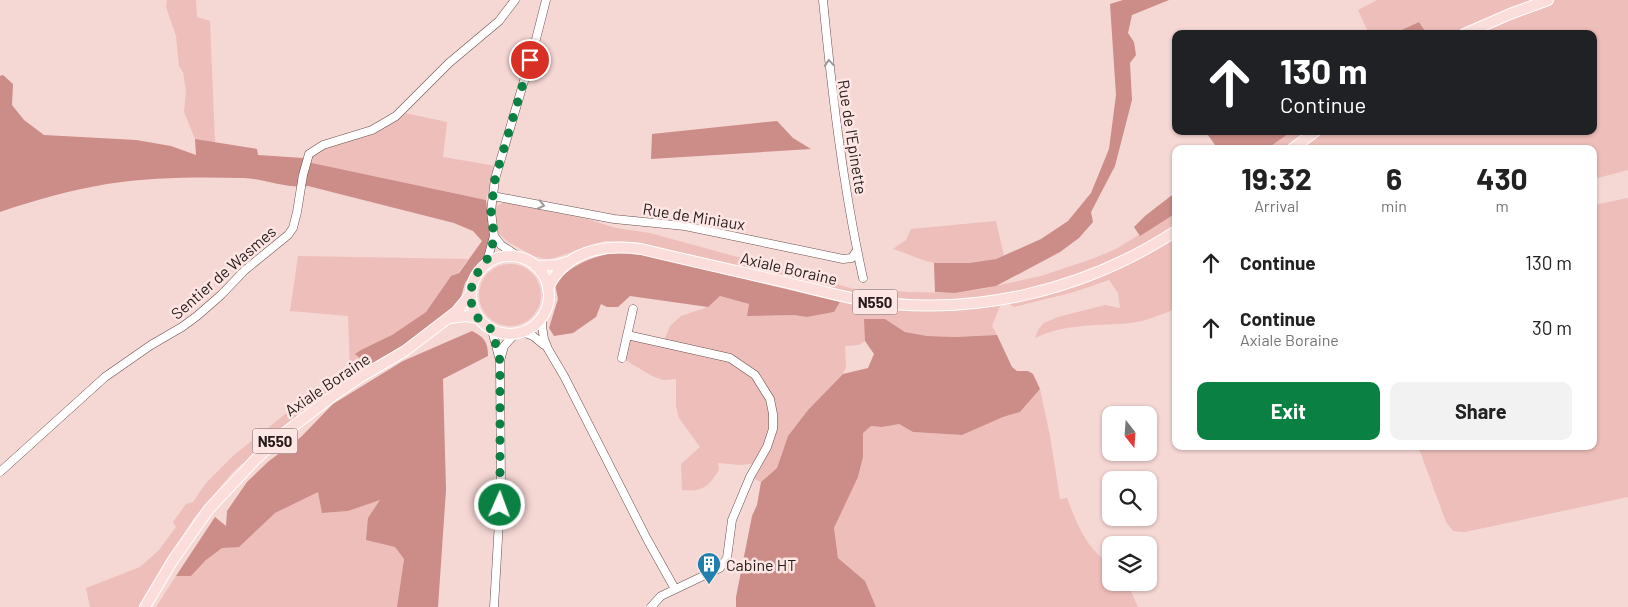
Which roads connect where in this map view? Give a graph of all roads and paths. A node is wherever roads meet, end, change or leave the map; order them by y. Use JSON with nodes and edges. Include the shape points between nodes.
{"nodes":[{"id":1,"x":515,"y":0,"type":"edge"},
{"id":2,"x":546,"y":0,"type":"edge"},
{"id":3,"x":823,"y":0,"type":"edge"},
{"id":4,"x":1548,"y":0,"type":"edge"},
{"id":5,"x":1473,"y":30,"type":"edge"},
{"id":6,"x":1311,"y":135,"type":"edge"},
{"id":7,"x":1297,"y":145,"type":"edge"},
{"id":8,"x":493,"y":196,"type":"junction"},
{"id":9,"x":1172,"y":233,"type":"edge"},
{"id":10,"x":494,"y":236,"type":"junction"},
{"id":11,"x":857,"y":250,"type":"junction"},
{"id":12,"x":519,"y":257,"type":"junction"},
{"id":13,"x":568,"y":262,"type":"junction"},
{"id":14,"x":535,"y":266,"type":"junction"},
{"id":15,"x":482,"y":268,"type":"junction"},
{"id":16,"x":863,"y":278,"type":"dead end"},
{"id":17,"x":548,"y":288,"type":"junction"},
{"id":18,"x":471,"y":294,"type":"junction"},
{"id":19,"x":633,"y":310,"type":"dead end"},
{"id":20,"x":478,"y":318,"type":"junction"},
{"id":21,"x":542,"y":318,"type":"junction"},
{"id":22,"x":446,"y":319,"type":"junction"},
{"id":23,"x":492,"y":330,"type":"junction"},
{"id":24,"x":519,"y":333,"type":"junction"},
{"id":25,"x":627,"y":335,"type":"junction"},
{"id":26,"x":548,"y":349,"type":"junction"},
{"id":27,"x":622,"y":358,"type":"dead end"},
{"id":28,"x":500,"y":361,"type":"junction"},
{"id":29,"x":0,"y":472,"type":"edge"},
{"id":30,"x":675,"y":588,"type":"junction"},
{"id":31,"x":145,"y":607,"type":"edge"},
{"id":32,"x":494,"y":607,"type":"edge"},
{"id":33,"x":651,"y":607,"type":"edge"}],
"edges":[{"from":1,"to":29,"type":"street","name":"Sentier de Wasmes","via":[[499,21],[449,63],[396,116],[372,130],[323,145],[309,154],[298,212],[288,235],[189,322],[105,377]]},
{"from":2,"to":8,"type":"street","via":[[495,179]]},
{"from":11,"to":3,"type":"street","name":"Rue de l'Epinette","one_way":true,"via":[[832,92]]},
{"from":4,"to":5,"type":"main road"},
{"from":6,"to":7,"type":"main road"},
{"from":8,"to":10,"type":"street"},
{"from":8,"to":11,"type":"street","name":"Rue de Miniaux","one_way":true,"via":[[626,221],[672,224],[843,259],[852,258]]},
{"from":9,"to":13,"type":"main road","name":"Axiale Boraine","number":"N550","via":[[1142,252],[1073,282],[1004,300],[950,306],[862,300],[625,247],[600,248]]},
{"from":10,"to":12,"type":"street"},
{"from":10,"to":15,"type":"street"},
{"from":11,"to":16,"type":"street","name":"Rue de l'Epinette"},
{"from":12,"to":14,"type":"main road"},
{"from":12,"to":15,"type":"main road","via":[[506,256]]},
{"from":13,"to":14,"type":"main road"},
{"from":13,"to":17,"type":"main road","name":"Axiale Boraine","number":"N550"},
{"from":14,"to":17,"type":"main road","via":[[544,276]]},
{"from":15,"to":18,"type":"main road","via":[[472,284]]},
{"from":17,"to":21,"type":"main road","name":"Axiale Boraine","via":[[548,304]]},
{"from":18,"to":20,"type":"main road"},
{"from":18,"to":22,"type":"main road","name":"Axiale Boraine"},
{"from":19,"to":25,"type":"street"},
{"from":20,"to":22,"type":"main road"},
{"from":20,"to":23,"type":"main road"},
{"from":21,"to":24,"type":"main road"},
{"from":21,"to":26,"type":"street"},
{"from":22,"to":31,"type":"main road","name":"Axiale Boraine","number":"N550","via":[[405,352],[359,378],[302,418],[256,459],[204,515]]},
{"from":23,"to":24,"type":"main road","via":[[503,334]]},
{"from":23,"to":28,"type":"street"},
{"from":24,"to":26,"type":"street","via":[[537,338]]},
{"from":24,"to":28,"type":"street","via":[[504,346]]},
{"from":25,"to":27,"type":"street"},
{"from":25,"to":30,"type":"street","via":[[730,358],[755,374],[770,399],[773,414],[773,429],[767,447],[732,520],[727,558],[720,568],[707,576]]},
{"from":26,"to":30,"type":"street","via":[[646,539]]},
{"from":28,"to":32,"type":"street","via":[[501,487]]},
{"from":30,"to":33,"type":"street"}]}
